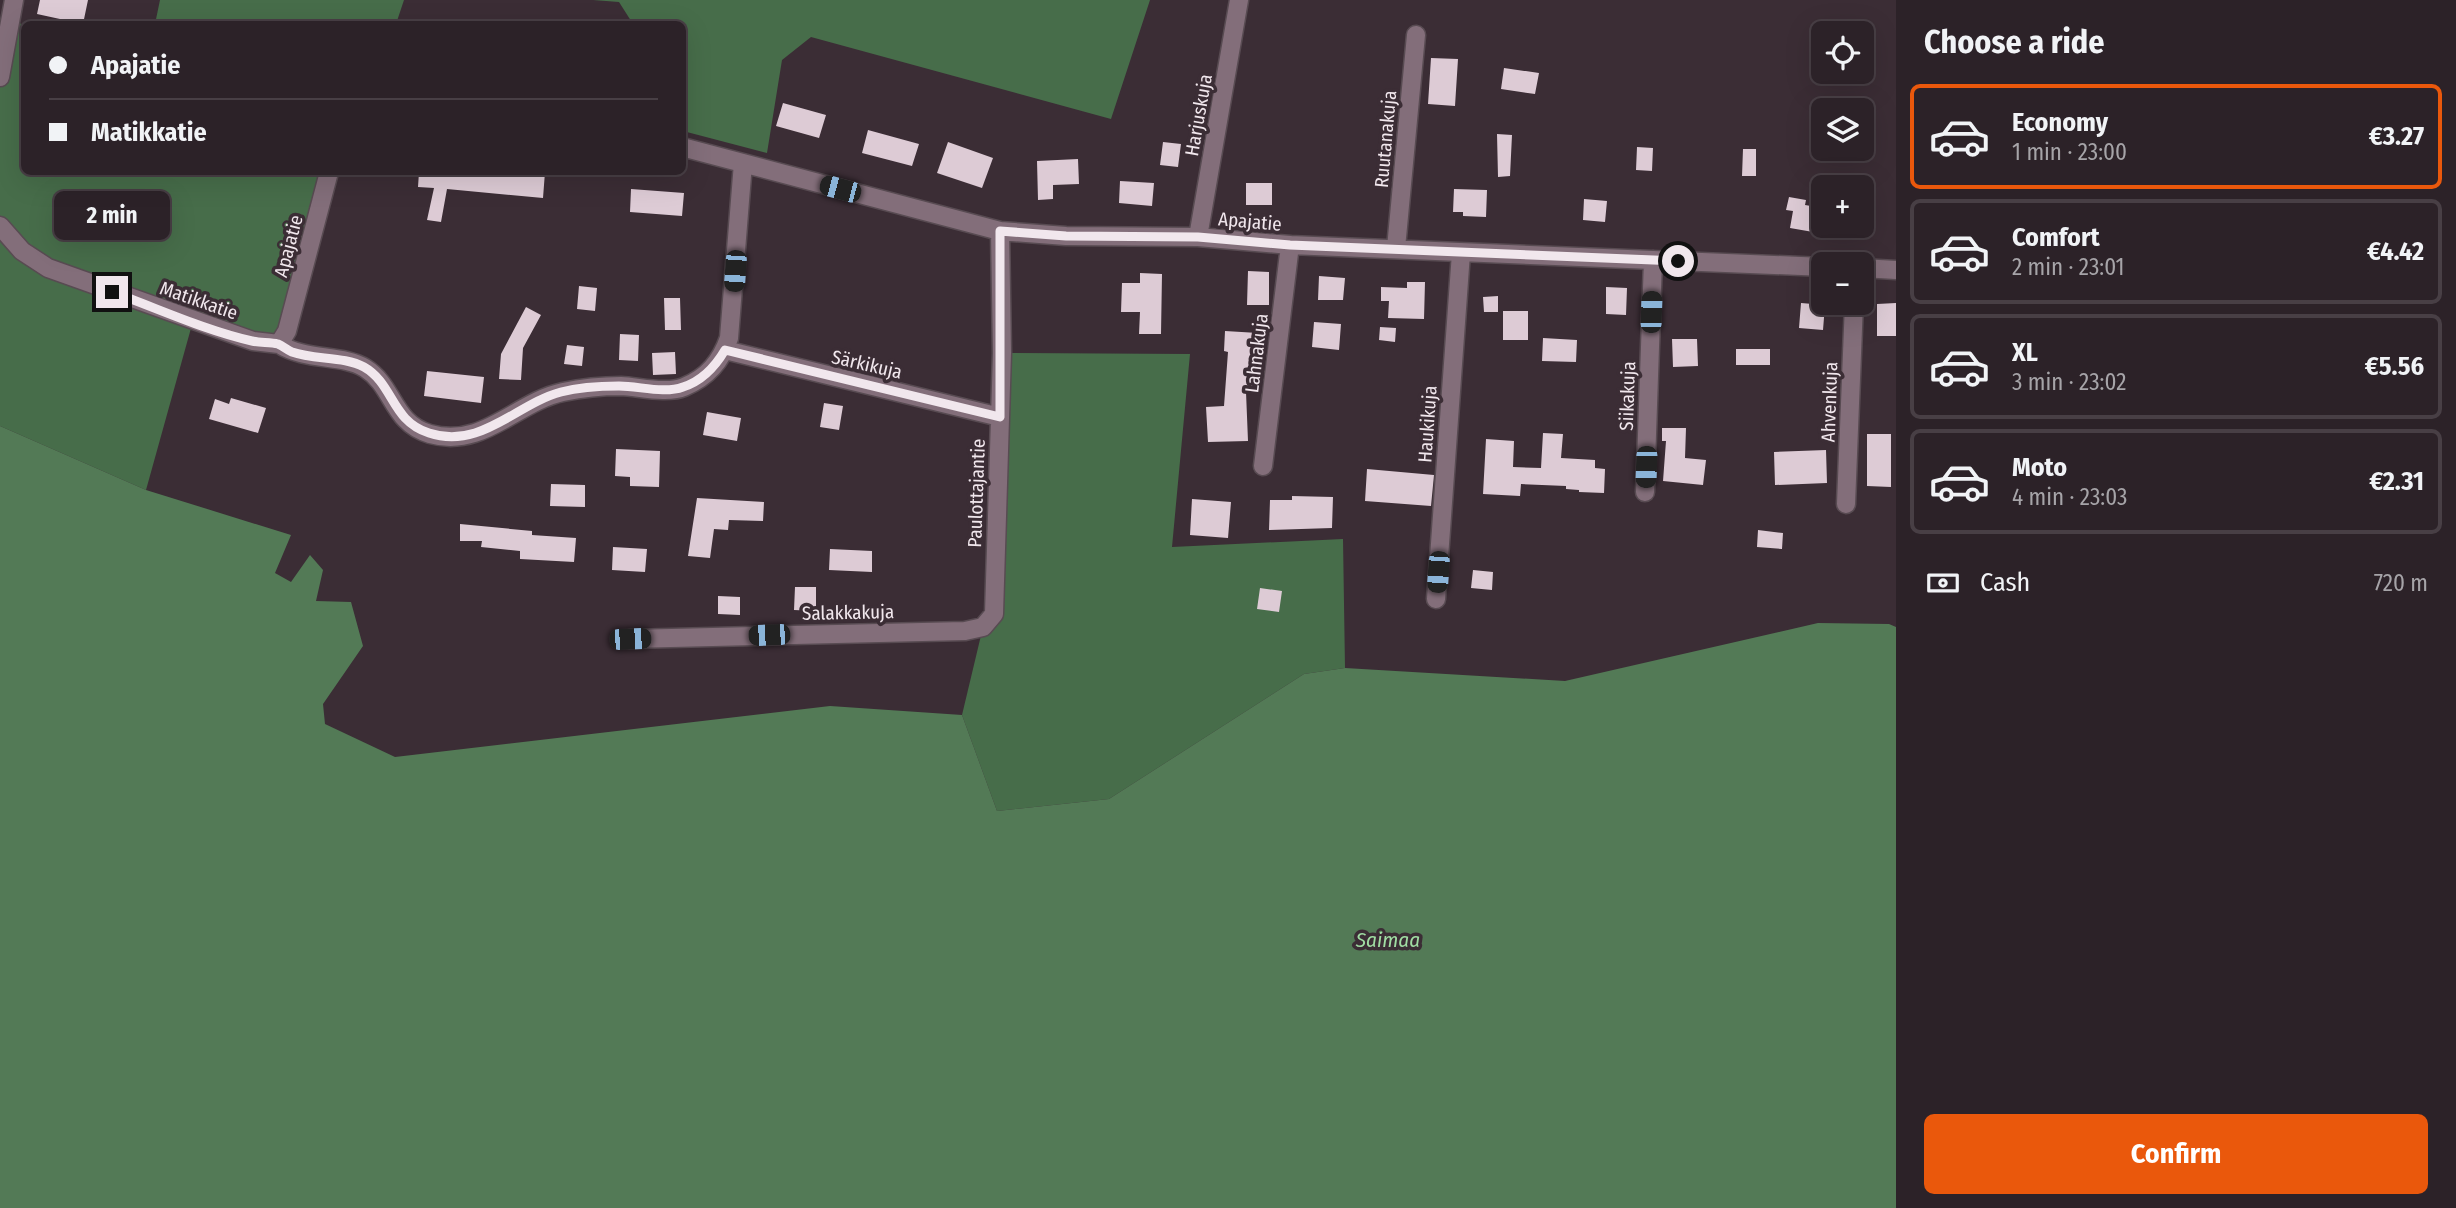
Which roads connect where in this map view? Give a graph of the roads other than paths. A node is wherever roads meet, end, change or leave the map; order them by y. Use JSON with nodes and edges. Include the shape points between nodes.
{"nodes":[{"id":1,"x":14,"y":0,"type":"edge"},
{"id":2,"x":1239,"y":0,"type":"edge"},
{"id":3,"x":1416,"y":35,"type":"dead end"},
{"id":4,"x":0,"y":77,"type":"edge"},
{"id":5,"x":686,"y":148,"type":"edge"},
{"id":6,"x":743,"y":163,"type":"junction"},
{"id":7,"x":328,"y":175,"type":"edge"},
{"id":8,"x":0,"y":226,"type":"edge"},
{"id":9,"x":1000,"y":231,"type":"junction"},
{"id":10,"x":1198,"y":237,"type":"junction"},
{"id":11,"x":1290,"y":245,"type":"junction"},
{"id":12,"x":1396,"y":248,"type":"junction"},
{"id":13,"x":1461,"y":253,"type":"junction"},
{"id":14,"x":1653,"y":260,"type":"junction"},
{"id":15,"x":1811,"y":266,"type":"edge"},
{"id":16,"x":1874,"y":269,"type":"edge"},
{"id":17,"x":1896,"y":270,"type":"edge"},
{"id":18,"x":1854,"y":315,"type":"edge"},
{"id":19,"x":283,"y":338,"type":"junction"},
{"id":20,"x":725,"y":350,"type":"junction"},
{"id":21,"x":1000,"y":417,"type":"junction"},
{"id":22,"x":1263,"y":466,"type":"dead end"},
{"id":23,"x":1645,"y":492,"type":"dead end"},
{"id":24,"x":1846,"y":504,"type":"dead end"},
{"id":25,"x":1436,"y":599,"type":"dead end"},
{"id":26,"x":983,"y":627,"type":"joint"},
{"id":27,"x":630,"y":639,"type":"dead end"}],
"edges":[{"from":1,"to":4,"type":"street"},
{"from":2,"to":10,"type":"street","name":"Harjuskuja"},
{"from":3,"to":12,"type":"street","name":"Ruutanakuja"},
{"from":5,"to":6,"type":"street","name":"Apajatie"},
{"from":6,"to":9,"type":"street","name":"Apajatie"},
{"from":6,"to":20,"type":"street","name":"Matikkatie","via":[[730,338]]},
{"from":7,"to":19,"type":"street","name":"Apajatie"},
{"from":8,"to":19,"type":"street","name":"Matikkatie","via":[[22,251],[48,268],[253,341]]},
{"from":9,"to":10,"type":"street","name":"Apajatie"},
{"from":9,"to":21,"type":"street","name":"Paulottajantie"},
{"from":10,"to":11,"type":"street","name":"Apajatie"},
{"from":11,"to":12,"type":"street","name":"Apajatie"},
{"from":11,"to":22,"type":"street","name":"Lahnakuja"},
{"from":12,"to":13,"type":"street","name":"Apajatie"},
{"from":13,"to":14,"type":"street","name":"Apajatie"},
{"from":13,"to":25,"type":"street","name":"Haukikuja"},
{"from":14,"to":15,"type":"street","name":"Apajatie"},
{"from":14,"to":23,"type":"street","name":"Siikakuja"},
{"from":16,"to":17,"type":"street"},
{"from":18,"to":24,"type":"street","name":"Ahvenkuja"},
{"from":19,"to":20,"type":"street","name":"Matikkatie","via":[[291,352],[363,366],[379,378],[400,416],[412,426],[450,437],[489,429],[561,392],[620,386],[680,388],[701,379]]},
{"from":20,"to":21,"type":"street","name":"Särkikuja"},
{"from":21,"to":26,"type":"street","name":"Paulottajantie","via":[[994,614]]},
{"from":26,"to":27,"type":"street","name":"Salakkakuja"}]}
